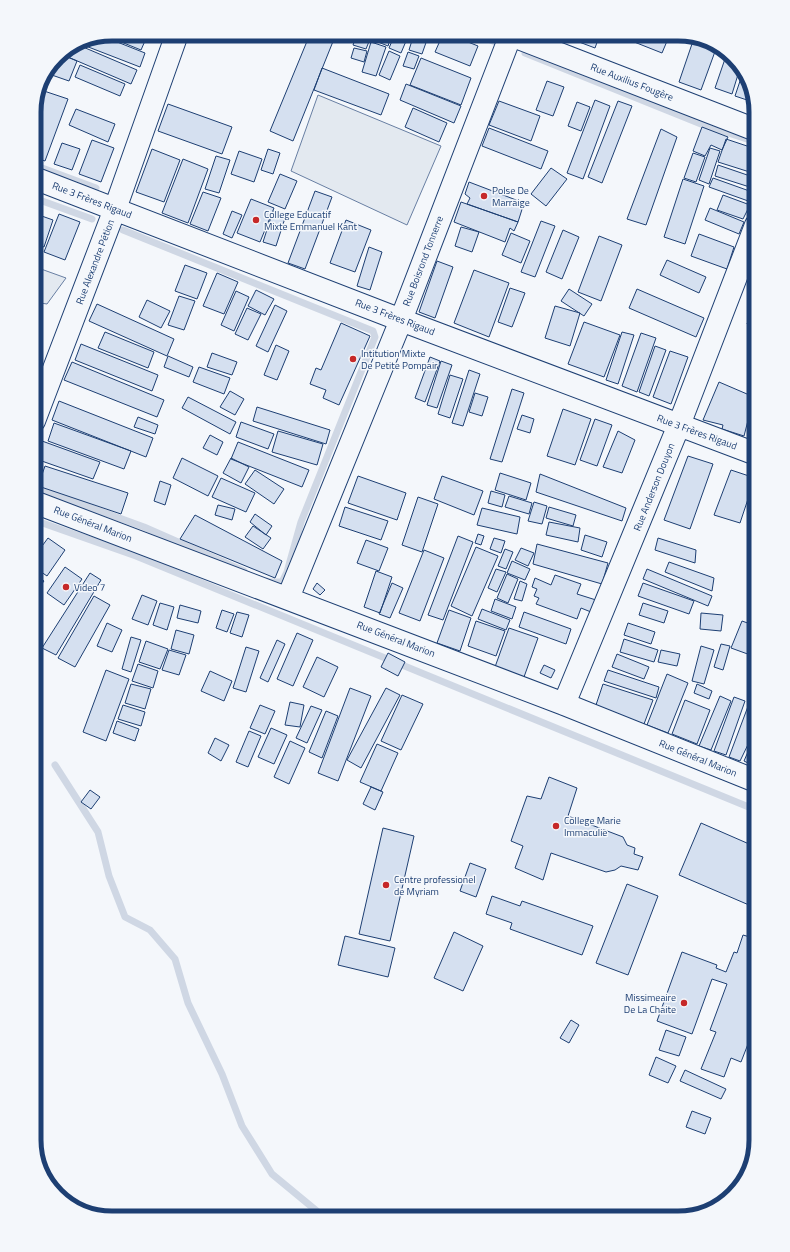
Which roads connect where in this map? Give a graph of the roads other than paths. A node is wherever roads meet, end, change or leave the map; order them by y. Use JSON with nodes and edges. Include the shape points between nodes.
{"nodes":[{"id":1,"x":175,"y":41,"type":"edge"},
{"id":2,"x":506,"y":41,"type":"edge"},
{"id":3,"x":527,"y":41,"type":"edge"},
{"id":4,"x":749,"y":127,"type":"edge"},
{"id":5,"x":41,"y":181,"type":"edge"},
{"id":6,"x":115,"y":209,"type":"junction"},
{"id":7,"x":749,"y":243,"type":"edge"},
{"id":8,"x":401,"y":320,"type":"junction"},
{"id":9,"x":41,"y":403,"type":"edge"},
{"id":10,"x":679,"y":426,"type":"junction"},
{"id":11,"x":749,"y":451,"type":"edge"},
{"id":12,"x":41,"y":505,"type":"edge"},
{"id":13,"x":288,"y":598,"type":"junction"},
{"id":14,"x":564,"y":704,"type":"junction"},
{"id":15,"x":749,"y":778,"type":"edge"}],
"edges":[{"from":1,"to":6,"type":"street","name":"Rue Alexandre Pétion"},
{"from":2,"to":8,"type":"street","name":"Rue Boisrond Tonnerre"},
{"from":3,"to":4,"type":"street","name":"Rue Auxilius Fougère"},
{"from":5,"to":6,"type":"street","name":"Rue 3 Frères Rigaud"},
{"from":6,"to":8,"type":"street","name":"Rue 3 Frères Rigaud"},
{"from":6,"to":9,"type":"street","name":"Rue Alexandre Pétion"},
{"from":7,"to":10,"type":"street","name":"Rue Anderson Douyon"},
{"from":8,"to":10,"type":"street","name":"Rue 3 Frères Rigaud"},
{"from":8,"to":13,"type":"street","name":"Rue Boisrond Tonnerre"},
{"from":10,"to":11,"type":"street","name":"Rue 3 Frères Rigaud"},
{"from":10,"to":14,"type":"street","name":"Rue Anderson Douyon"},
{"from":12,"to":13,"type":"street","name":"Rue Général Marion"},
{"from":13,"to":14,"type":"street","name":"Rue Général Marion"},
{"from":14,"to":15,"type":"street","name":"Rue Général Marion"}]}
